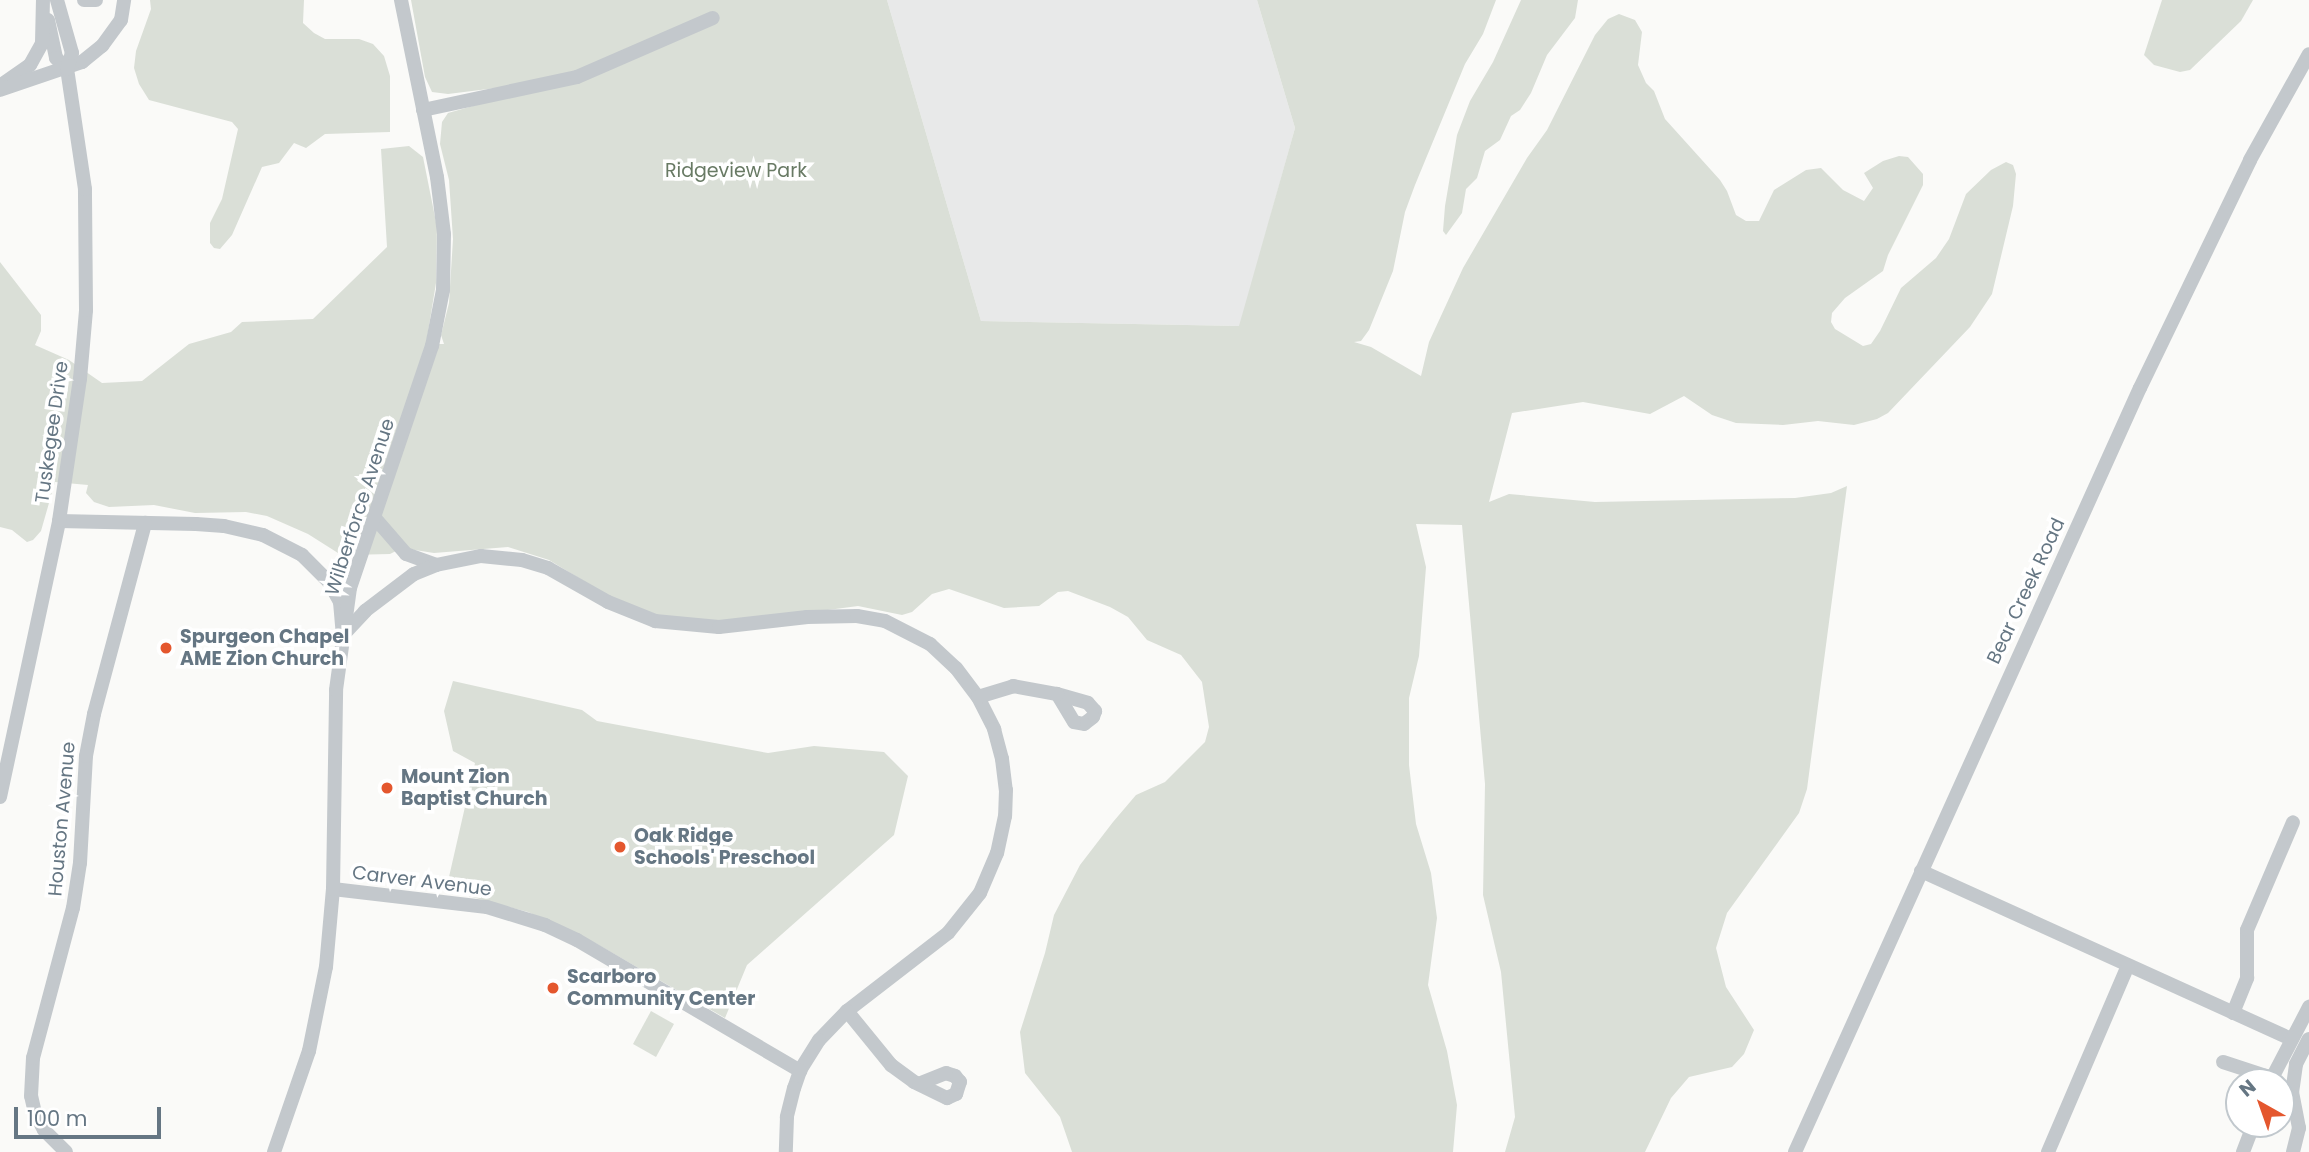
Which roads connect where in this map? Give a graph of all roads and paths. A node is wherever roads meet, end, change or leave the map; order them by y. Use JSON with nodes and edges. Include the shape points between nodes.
{"nodes":[{"id":1,"x":43,"y":0,"type":"edge"},
{"id":2,"x":57,"y":0,"type":"edge"},
{"id":3,"x":84,"y":0,"type":"edge"},
{"id":4,"x":96,"y":0,"type":"edge"},
{"id":5,"x":124,"y":0,"type":"edge"},
{"id":6,"x":401,"y":0,"type":"edge"},
{"id":7,"x":713,"y":18,"type":"dead end"},
{"id":8,"x":2309,"y":54,"type":"edge"},
{"id":9,"x":67,"y":69,"type":"junction"},
{"id":10,"x":0,"y":88,"type":"edge"},
{"id":11,"x":423,"y":110,"type":"junction"},
{"id":12,"x":374,"y":517,"type":"junction"},
{"id":13,"x":58,"y":521,"type":"junction"},
{"id":14,"x":145,"y":523,"type":"junction"},
{"id":15,"x":436,"y":565,"type":"junction"},
{"id":16,"x":343,"y":635,"type":"junction"},
{"id":17,"x":1057,"y":694,"type":"dead end"},
{"id":18,"x":978,"y":697,"type":"junction"},
{"id":19,"x":0,"y":797,"type":"edge"},
{"id":20,"x":2292,"y":822,"type":"dead end"},
{"id":21,"x":1921,"y":872,"type":"junction"},
{"id":22,"x":333,"y":889,"type":"junction"},
{"id":23,"x":2128,"y":965,"type":"junction"},
{"id":24,"x":2309,"y":1007,"type":"edge"},
{"id":25,"x":847,"y":1011,"type":"junction"},
{"id":26,"x":2233,"y":1013,"type":"junction"},
{"id":27,"x":2292,"y":1039,"type":"junction"},
{"id":28,"x":2309,"y":1039,"type":"edge"},
{"id":29,"x":2223,"y":1062,"type":"dead end"},
{"id":30,"x":2239,"y":1068,"type":"edge"},
{"id":31,"x":2277,"y":1068,"type":"edge"},
{"id":32,"x":800,"y":1071,"type":"junction"},
{"id":33,"x":919,"y":1084,"type":"dead end"},
{"id":34,"x":2304,"y":1130,"type":"edge"},
{"id":35,"x":66,"y":1152,"type":"edge"},
{"id":36,"x":274,"y":1152,"type":"edge"},
{"id":37,"x":786,"y":1152,"type":"edge"},
{"id":38,"x":1795,"y":1152,"type":"edge"},
{"id":39,"x":2048,"y":1152,"type":"edge"},
{"id":40,"x":2293,"y":1152,"type":"edge"}],
"edges":[{"from":1,"to":9,"type":"street","name":"Tuskegee Drive","via":[[55,58]]},
{"from":1,"to":10,"type":"street","via":[[41,43],[30,65]]},
{"from":2,"to":9,"type":"street","name":"Tuskegee Drive","via":[[72,53]]},
{"from":3,"to":4,"type":"street"},
{"from":5,"to":9,"type":"street","via":[[121,20],[102,46]]},
{"from":6,"to":11,"type":"street","name":"Wilberforce Avenue"},
{"from":7,"to":11,"type":"street","via":[[577,77]]},
{"from":8,"to":21,"type":"street","name":"Bear Creek Road","via":[[2250,160],[2140,388]]},
{"from":9,"to":10,"type":"street"},
{"from":9,"to":13,"type":"street","name":"Tuskegee Drive","via":[[85,188],[86,310]]},
{"from":11,"to":12,"type":"street","name":"Wilberforce Avenue","via":[[442,222],[443,290],[432,346]]},
{"from":12,"to":15,"type":"street","via":[[406,555]]},
{"from":12,"to":16,"type":"street","name":"Wilberforce Avenue","via":[[350,588]]},
{"from":13,"to":14,"type":"street"},
{"from":13,"to":19,"type":"street","name":"Tuskegee Drive"},
{"from":14,"to":16,"type":"street","via":[[224,526],[283,543],[316,566],[335,591]]},
{"from":14,"to":35,"type":"street","name":"Houston Avenue","via":[[94,714],[73,908],[30,1077],[35,1113],[44,1130]]},
{"from":15,"to":16,"type":"street","via":[[394,587]]},
{"from":15,"to":18,"type":"street","via":[[481,556],[522,560],[548,568],[643,618],[690,627],[740,627],[835,616],[885,621],[930,644]]},
{"from":16,"to":22,"type":"street","name":"Wilberforce Avenue","via":[[335,690]]},
{"from":17,"to":18,"type":"street","via":[[1013,686]]},
{"from":18,"to":25,"type":"street","via":[[994,729],[1005,780],[1003,833],[990,872],[974,902],[948,933]]},
{"from":20,"to":26,"type":"street","via":[[2247,930],[2247,978]]},
{"from":21,"to":23,"type":"street"},
{"from":21,"to":38,"type":"street","name":"Bear Creek Road"},
{"from":22,"to":32,"type":"street","name":"Carver Avenue","via":[[487,906],[545,925]]},
{"from":22,"to":36,"type":"street","name":"Wilberforce Avenue","via":[[326,967],[310,1050]]},
{"from":23,"to":26,"type":"street"},
{"from":23,"to":39,"type":"street"},
{"from":24,"to":27,"type":"street"},
{"from":25,"to":32,"type":"street","via":[[818,1040]]},
{"from":25,"to":33,"type":"street","via":[[891,1065]]},
{"from":26,"to":27,"type":"street"},
{"from":27,"to":31,"type":"street"},
{"from":28,"to":34,"type":"street","via":[[2296,1064],[2292,1093]]},
{"from":29,"to":30,"type":"street"},
{"from":32,"to":37,"type":"street","via":[[787,1117]]},
{"from":34,"to":40,"type":"street"}]}
